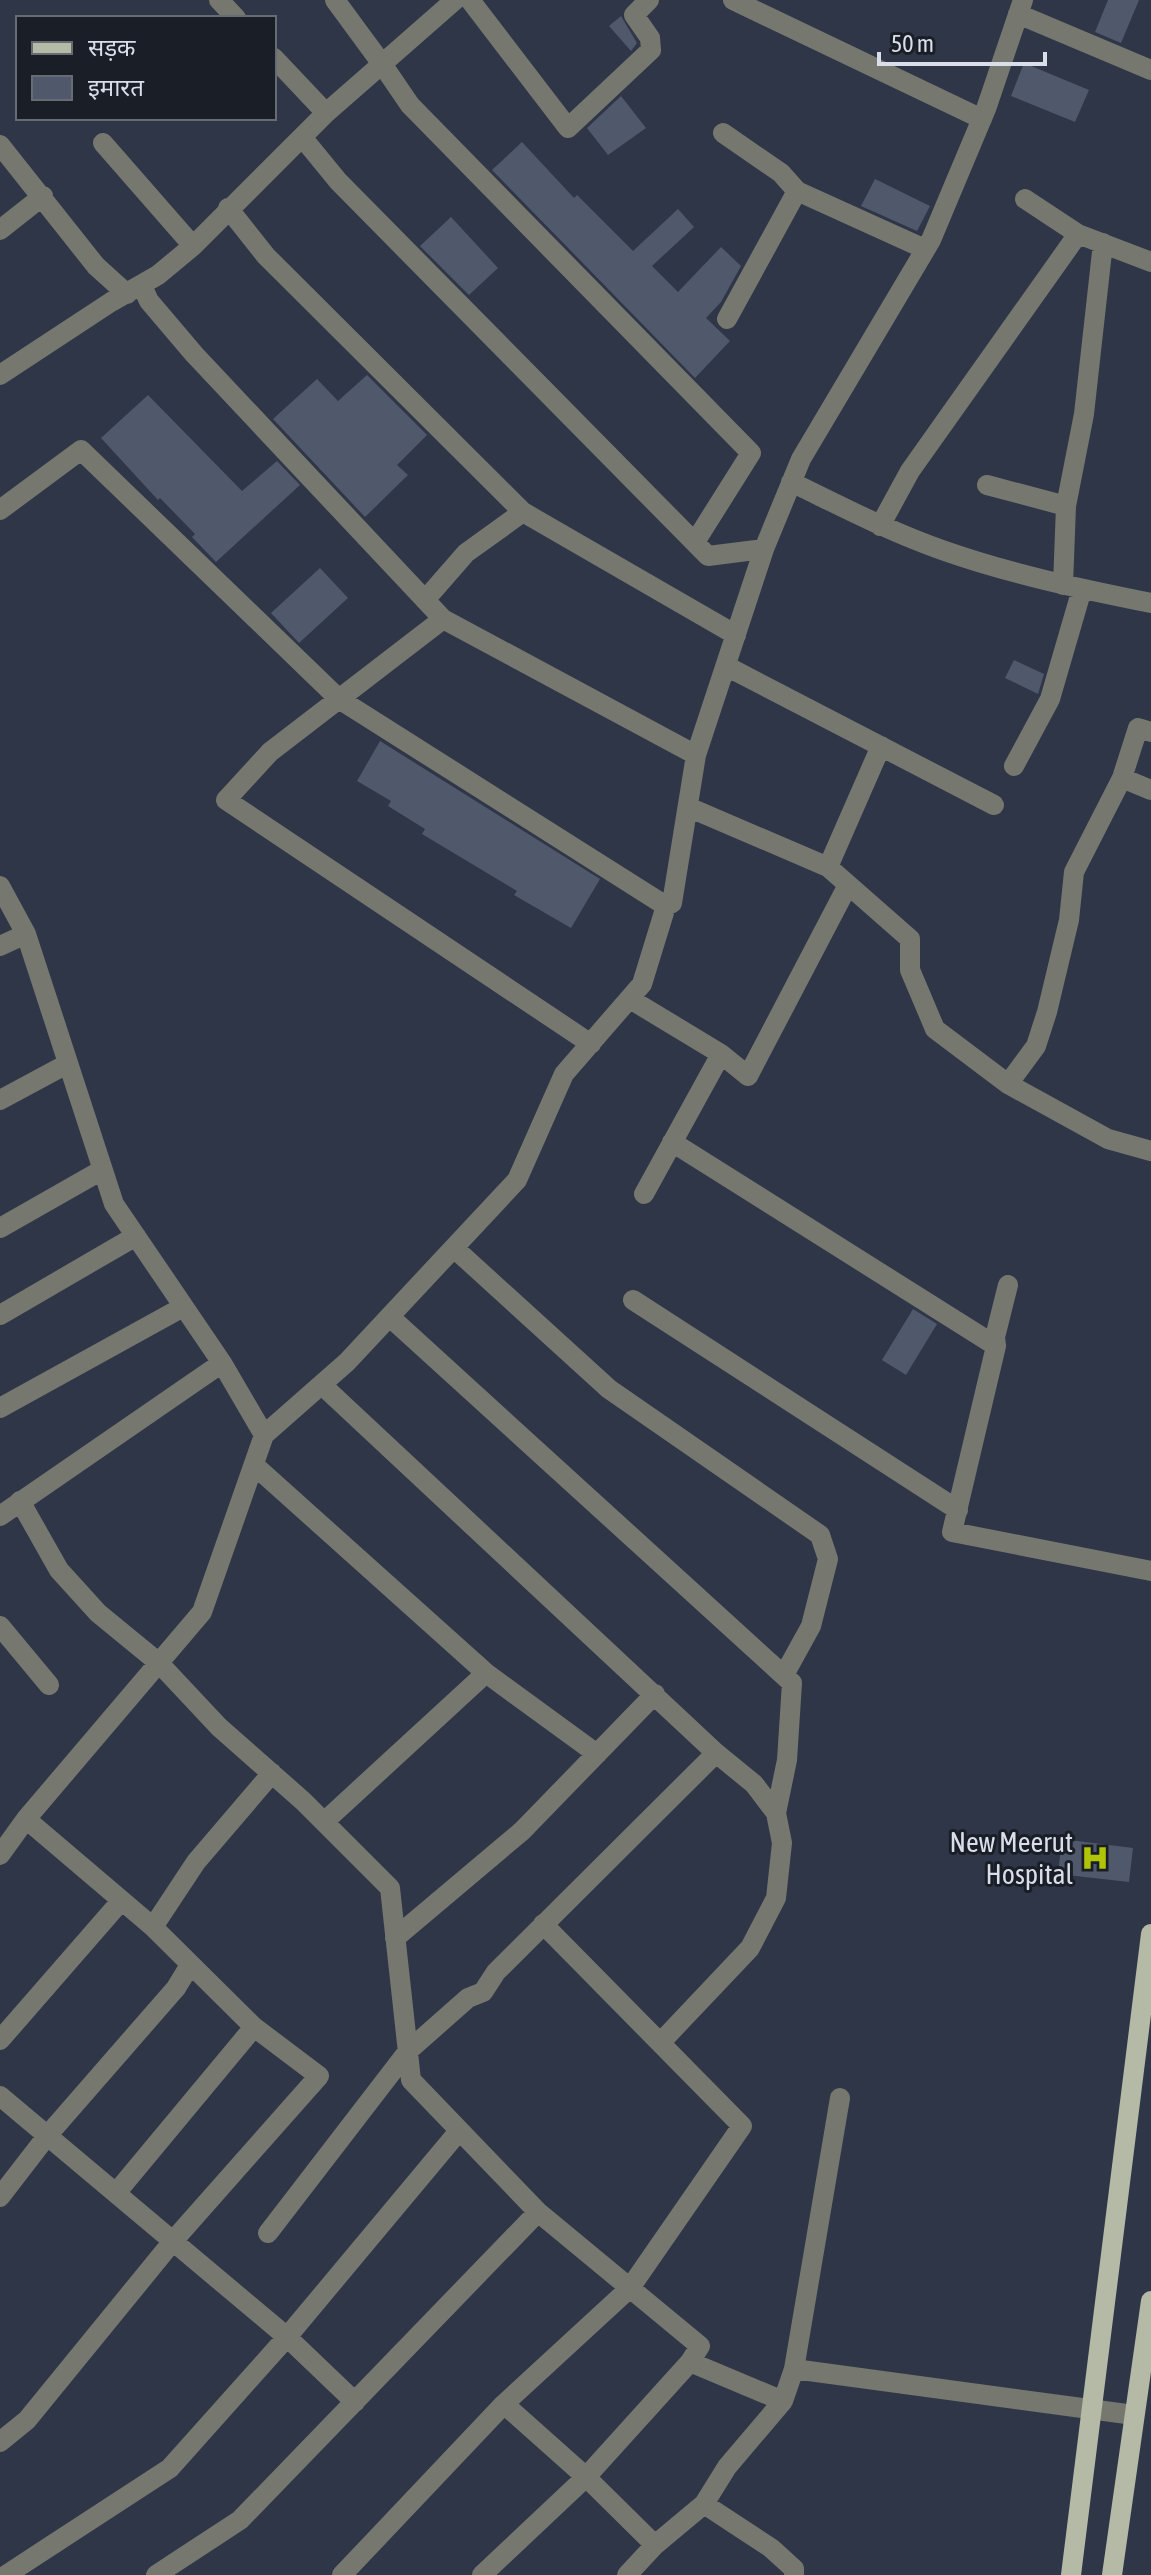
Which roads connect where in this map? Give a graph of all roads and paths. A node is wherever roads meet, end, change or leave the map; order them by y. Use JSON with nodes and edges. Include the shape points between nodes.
{"nodes":[{"id":1,"x":219,"y":0,"type":"edge"},
{"id":2,"x":335,"y":0,"type":"edge"},
{"id":3,"x":455,"y":0,"type":"edge"},
{"id":4,"x":470,"y":0,"type":"edge"},
{"id":5,"x":649,"y":0,"type":"edge"},
{"id":6,"x":733,"y":0,"type":"edge"},
{"id":7,"x":1021,"y":7,"type":"edge"},
{"id":8,"x":628,"y":8,"type":"edge"},
{"id":9,"x":234,"y":16,"type":"edge"},
{"id":10,"x":276,"y":60,"type":"edge"},
{"id":11,"x":382,"y":64,"type":"junction"},
{"id":12,"x":1151,"y":70,"type":"edge"},
{"id":13,"x":326,"y":113,"type":"junction"},
{"id":14,"x":982,"y":119,"type":"junction"},
{"id":15,"x":723,"y":133,"type":"dead end"},
{"id":16,"x":302,"y":137,"type":"junction"},
{"id":17,"x":103,"y":143,"type":"dead end"},
{"id":18,"x":0,"y":145,"type":"edge"},
{"id":19,"x":797,"y":191,"type":"junction"},
{"id":20,"x":43,"y":196,"type":"junction"},
{"id":21,"x":1025,"y":199,"type":"dead end"},
{"id":22,"x":228,"y":208,"type":"junction"},
{"id":23,"x":0,"y":230,"type":"edge"},
{"id":24,"x":1078,"y":234,"type":"junction"},
{"id":25,"x":1103,"y":243,"type":"junction"},
{"id":26,"x":193,"y":246,"type":"junction"},
{"id":27,"x":925,"y":249,"type":"junction"},
{"id":28,"x":1151,"y":262,"type":"edge"},
{"id":29,"x":134,"y":290,"type":"junction"},
{"id":30,"x":727,"y":319,"type":"dead end"},
{"id":31,"x":0,"y":375,"type":"edge"},
{"id":32,"x":791,"y":482,"type":"junction"},
{"id":33,"x":987,"y":485,"type":"dead end"},
{"id":34,"x":1066,"y":506,"type":"junction"},
{"id":35,"x":0,"y":510,"type":"edge"},
{"id":36,"x":523,"y":512,"type":"junction"},
{"id":37,"x":880,"y":526,"type":"junction"},
{"id":38,"x":695,"y":542,"type":"junction"},
{"id":39,"x":764,"y":549,"type":"junction"},
{"id":40,"x":1073,"y":587,"type":"junction"},
{"id":41,"x":425,"y":600,"type":"junction"},
{"id":42,"x":1151,"y":603,"type":"edge"},
{"id":43,"x":443,"y":619,"type":"junction"},
{"id":44,"x":736,"y":635,"type":"junction"},
{"id":45,"x":726,"y":666,"type":"junction"},
{"id":46,"x":339,"y":699,"type":"junction"},
{"id":47,"x":1151,"y":732,"type":"edge"},
{"id":48,"x":881,"y":746,"type":"junction"},
{"id":49,"x":696,"y":755,"type":"junction"},
{"id":50,"x":1014,"y":766,"type":"dead end"},
{"id":51,"x":1122,"y":778,"type":"junction"},
{"id":52,"x":1151,"y":790,"type":"edge"},
{"id":53,"x":994,"y":805,"type":"dead end"},
{"id":54,"x":688,"y":807,"type":"junction"},
{"id":55,"x":828,"y":867,"type":"junction"},
{"id":56,"x":848,"y":885,"type":"junction"},
{"id":57,"x":0,"y":886,"type":"edge"},
{"id":58,"x":666,"y":906,"type":"junction"},
{"id":59,"x":26,"y":934,"type":"junction"},
{"id":60,"x":0,"y":946,"type":"edge"},
{"id":61,"x":630,"y":999,"type":"junction"},
{"id":62,"x":591,"y":1044,"type":"junction"},
{"id":63,"x":721,"y":1054,"type":"junction"},
{"id":64,"x":67,"y":1064,"type":"junction"},
{"id":65,"x":1008,"y":1084,"type":"junction"},
{"id":66,"x":0,"y":1100,"type":"edge"},
{"id":67,"x":672,"y":1142,"type":"junction"},
{"id":68,"x":1151,"y":1151,"type":"edge"},
{"id":69,"x":102,"y":1170,"type":"junction"},
{"id":70,"x":644,"y":1194,"type":"dead end"},
{"id":71,"x":0,"y":1228,"type":"edge"},
{"id":72,"x":136,"y":1236,"type":"junction"},
{"id":73,"x":454,"y":1248,"type":"junction"},
{"id":74,"x":1008,"y":1285,"type":"dead end"},
{"id":75,"x":633,"y":1300,"type":"dead end"},
{"id":76,"x":183,"y":1307,"type":"junction"},
{"id":77,"x":0,"y":1315,"type":"edge"},
{"id":78,"x":390,"y":1317,"type":"junction"},
{"id":79,"x":996,"y":1346,"type":"junction"},
{"id":80,"x":222,"y":1363,"type":"junction"},
{"id":81,"x":322,"y":1385,"type":"junction"},
{"id":82,"x":0,"y":1408,"type":"edge"},
{"id":83,"x":264,"y":1435,"type":"junction"},
{"id":84,"x":254,"y":1465,"type":"junction"},
{"id":85,"x":20,"y":1501,"type":"junction"},
{"id":86,"x":958,"y":1510,"type":"junction"},
{"id":87,"x":0,"y":1516,"type":"edge"},
{"id":88,"x":1151,"y":1571,"type":"edge"},
{"id":89,"x":2,"y":1633,"type":"edge"},
{"id":90,"x":159,"y":1663,"type":"junction"},
{"id":91,"x":486,"y":1673,"type":"junction"},
{"id":92,"x":784,"y":1675,"type":"junction"},
{"id":93,"x":49,"y":1685,"type":"dead end"},
{"id":94,"x":655,"y":1694,"type":"junction"},
{"id":95,"x":716,"y":1753,"type":"junction"},
{"id":96,"x":597,"y":1754,"type":"junction"},
{"id":97,"x":272,"y":1773,"type":"junction"},
{"id":98,"x":776,"y":1813,"type":"junction"},
{"id":99,"x":26,"y":1819,"type":"junction"},
{"id":100,"x":324,"y":1822,"type":"junction"},
{"id":101,"x":0,"y":1855,"type":"edge"},
{"id":102,"x":121,"y":1901,"type":"junction"},
{"id":103,"x":543,"y":1924,"type":"junction"},
{"id":104,"x":153,"y":1927,"type":"junction"},
{"id":105,"x":1151,"y":1934,"type":"edge"},
{"id":106,"x":395,"y":1938,"type":"junction"},
{"id":107,"x":1150,"y":1955,"type":"edge"},
{"id":108,"x":190,"y":1965,"type":"junction"},
{"id":109,"x":254,"y":2027,"type":"junction"},
{"id":110,"x":0,"y":2040,"type":"edge"},
{"id":111,"x":661,"y":2042,"type":"junction"},
{"id":112,"x":408,"y":2051,"type":"junction"},
{"id":113,"x":0,"y":2096,"type":"edge"},
{"id":114,"x":840,"y":2098,"type":"dead end"},
{"id":115,"x":459,"y":2131,"type":"junction"},
{"id":116,"x":47,"y":2136,"type":"junction"},
{"id":117,"x":116,"y":2193,"type":"junction"},
{"id":118,"x":0,"y":2197,"type":"edge"},
{"id":119,"x":538,"y":2212,"type":"junction"},
{"id":120,"x":268,"y":2233,"type":"dead end"},
{"id":121,"x":173,"y":2241,"type":"junction"},
{"id":122,"x":630,"y":2288,"type":"junction"},
{"id":123,"x":1151,"y":2301,"type":"edge"},
{"id":124,"x":287,"y":2337,"type":"junction"},
{"id":125,"x":690,"y":2362,"type":"junction"},
{"id":126,"x":794,"y":2369,"type":"junction"},
{"id":127,"x":1145,"y":2386,"type":"edge"},
{"id":128,"x":783,"y":2401,"type":"junction"},
{"id":129,"x":355,"y":2402,"type":"junction"},
{"id":130,"x":504,"y":2404,"type":"junction"},
{"id":131,"x":1091,"y":2409,"type":"junction"},
{"id":132,"x":1134,"y":2415,"type":"junction"},
{"id":133,"x":0,"y":2442,"type":"edge"},
{"id":134,"x":586,"y":2477,"type":"junction"},
{"id":135,"x":704,"y":2504,"type":"junction"},
{"id":136,"x":655,"y":2545,"type":"junction"},
{"id":137,"x":6,"y":2575,"type":"edge"},
{"id":138,"x":156,"y":2575,"type":"edge"},
{"id":139,"x":342,"y":2575,"type":"edge"},
{"id":140,"x":482,"y":2575,"type":"edge"},
{"id":141,"x":627,"y":2575,"type":"edge"},
{"id":142,"x":794,"y":2575,"type":"edge"},
{"id":143,"x":1071,"y":2575,"type":"edge"},
{"id":144,"x":1112,"y":2575,"type":"edge"}],
"edges":[{"from":1,"to":9,"type":"street"},
{"from":2,"to":11,"type":"street"},
{"from":3,"to":11,"type":"street"},
{"from":4,"to":8,"type":"street","via":[[568,128],[651,50],[650,38]]},
{"from":5,"to":8,"type":"street"},
{"from":6,"to":14,"type":"street"},
{"from":7,"to":12,"type":"street"},
{"from":7,"to":14,"type":"street"},
{"from":10,"to":13,"type":"street"},
{"from":11,"to":13,"type":"street"},
{"from":11,"to":38,"type":"street","via":[[410,105],[751,453]]},
{"from":13,"to":16,"type":"street"},
{"from":14,"to":27,"type":"street"},
{"from":15,"to":19,"type":"street","via":[[781,173]]},
{"from":16,"to":22,"type":"street"},
{"from":16,"to":38,"type":"street","via":[[338,181]]},
{"from":17,"to":26,"type":"street"},
{"from":18,"to":20,"type":"street"},
{"from":19,"to":27,"type":"street"},
{"from":19,"to":30,"type":"street"},
{"from":20,"to":23,"type":"street"},
{"from":20,"to":29,"type":"street","via":[[96,266]]},
{"from":21,"to":24,"type":"street"},
{"from":22,"to":26,"type":"street"},
{"from":22,"to":36,"type":"street","via":[[266,256]]},
{"from":24,"to":25,"type":"street"},
{"from":24,"to":37,"type":"street","via":[[910,471]]},
{"from":25,"to":28,"type":"street"},
{"from":25,"to":34,"type":"street","via":[[1084,414]]},
{"from":26,"to":29,"type":"street"},
{"from":27,"to":32,"type":"street"},
{"from":29,"to":31,"type":"street"},
{"from":29,"to":41,"type":"street"},
{"from":32,"to":37,"type":"street"},
{"from":32,"to":39,"type":"street"},
{"from":33,"to":34,"type":"street"},
{"from":34,"to":40,"type":"street"},
{"from":35,"to":46,"type":"street","via":[[81,450]]},
{"from":36,"to":41,"type":"street","via":[[466,553]]},
{"from":36,"to":44,"type":"street"},
{"from":37,"to":40,"type":"street","via":[[944,551]]},
{"from":38,"to":39,"type":"street","via":[[708,556]]},
{"from":39,"to":44,"type":"street"},
{"from":40,"to":42,"type":"street"},
{"from":40,"to":50,"type":"street","via":[[1050,699]]},
{"from":41,"to":43,"type":"street"},
{"from":43,"to":46,"type":"street"},
{"from":43,"to":49,"type":"street"},
{"from":44,"to":45,"type":"street"},
{"from":45,"to":48,"type":"street"},
{"from":45,"to":49,"type":"street"},
{"from":46,"to":58,"type":"street"},
{"from":46,"to":62,"type":"street","via":[[270,752],[226,800]]},
{"from":47,"to":51,"type":"street","via":[[1138,728]]},
{"from":48,"to":53,"type":"street"},
{"from":48,"to":55,"type":"street"},
{"from":49,"to":54,"type":"street"},
{"from":51,"to":52,"type":"street"},
{"from":51,"to":65,"type":"street","via":[[1074,872],[1069,920],[1036,1046]]},
{"from":54,"to":55,"type":"street"},
{"from":54,"to":58,"type":"street","via":[[672,903]]},
{"from":55,"to":56,"type":"street"},
{"from":56,"to":63,"type":"street","via":[[748,1076]]},
{"from":56,"to":65,"type":"street","via":[[910,939],[910,970],[935,1029]]},
{"from":57,"to":59,"type":"street"},
{"from":58,"to":61,"type":"street","via":[[642,984]]},
{"from":59,"to":60,"type":"street"},
{"from":59,"to":64,"type":"street"},
{"from":61,"to":62,"type":"street"},
{"from":61,"to":63,"type":"street"},
{"from":62,"to":73,"type":"street","via":[[564,1074],[517,1180]]},
{"from":63,"to":67,"type":"street"},
{"from":64,"to":66,"type":"street"},
{"from":64,"to":69,"type":"street"},
{"from":65,"to":68,"type":"street","via":[[1108,1139]]},
{"from":67,"to":70,"type":"street"},
{"from":67,"to":79,"type":"street"},
{"from":69,"to":71,"type":"street"},
{"from":69,"to":72,"type":"street","via":[[114,1204]]},
{"from":72,"to":76,"type":"street"},
{"from":72,"to":77,"type":"street"},
{"from":73,"to":78,"type":"street"},
{"from":73,"to":92,"type":"street","via":[[609,1389],[820,1535],[828,1559],[811,1626]]},
{"from":74,"to":79,"type":"street"},
{"from":75,"to":86,"type":"street"},
{"from":76,"to":80,"type":"street"},
{"from":76,"to":82,"type":"street"},
{"from":78,"to":81,"type":"street"},
{"from":78,"to":92,"type":"street"},
{"from":79,"to":86,"type":"street"},
{"from":80,"to":83,"type":"street"},
{"from":80,"to":85,"type":"street"},
{"from":81,"to":83,"type":"street"},
{"from":81,"to":94,"type":"street"},
{"from":83,"to":84,"type":"street"},
{"from":84,"to":90,"type":"street","via":[[202,1612]]},
{"from":84,"to":91,"type":"street"},
{"from":85,"to":87,"type":"street"},
{"from":85,"to":90,"type":"street","via":[[59,1570],[98,1613]]},
{"from":86,"to":88,"type":"street","via":[[952,1532]]},
{"from":89,"to":93,"type":"street"},
{"from":90,"to":97,"type":"street","via":[[219,1727]]},
{"from":90,"to":99,"type":"street"},
{"from":91,"to":96,"type":"street"},
{"from":91,"to":100,"type":"street"},
{"from":92,"to":98,"type":"street","via":[[792,1683],[787,1760]]},
{"from":94,"to":95,"type":"street"},
{"from":94,"to":96,"type":"street"},
{"from":95,"to":98,"type":"street","via":[[754,1784]]},
{"from":95,"to":103,"type":"street"},
{"from":96,"to":106,"type":"street","via":[[522,1831]]},
{"from":97,"to":100,"type":"street"},
{"from":97,"to":104,"type":"street","via":[[196,1862]]},
{"from":98,"to":111,"type":"street","via":[[782,1843],[776,1898],[750,1948]]},
{"from":99,"to":101,"type":"street"},
{"from":99,"to":102,"type":"street"},
{"from":100,"to":106,"type":"street","via":[[390,1888]]},
{"from":102,"to":104,"type":"street"},
{"from":102,"to":110,"type":"street"},
{"from":103,"to":111,"type":"street"},
{"from":103,"to":112,"type":"street","via":[[483,1992],[468,1998]]},
{"from":104,"to":108,"type":"street"},
{"from":105,"to":107,"type":"main road"},
{"from":106,"to":112,"type":"street"},
{"from":107,"to":131,"type":"main road"},
{"from":108,"to":109,"type":"street"},
{"from":108,"to":116,"type":"street","via":[[176,1988]]},
{"from":109,"to":117,"type":"street"},
{"from":109,"to":121,"type":"street","via":[[319,2076]]},
{"from":111,"to":122,"type":"street","via":[[742,2126]]},
{"from":112,"to":115,"type":"street","via":[[411,2080]]},
{"from":112,"to":120,"type":"street"},
{"from":113,"to":116,"type":"street"},
{"from":114,"to":126,"type":"street"},
{"from":115,"to":119,"type":"street"},
{"from":115,"to":124,"type":"street"},
{"from":116,"to":117,"type":"street"},
{"from":116,"to":118,"type":"street"},
{"from":117,"to":121,"type":"street"},
{"from":119,"to":122,"type":"street"},
{"from":119,"to":129,"type":"street"},
{"from":121,"to":124,"type":"street"},
{"from":121,"to":133,"type":"street","via":[[27,2420]]},
{"from":122,"to":125,"type":"street","via":[[700,2346]]},
{"from":122,"to":130,"type":"street"},
{"from":123,"to":127,"type":"main road"},
{"from":124,"to":129,"type":"street"},
{"from":124,"to":137,"type":"street","via":[[170,2468]]},
{"from":125,"to":128,"type":"street"},
{"from":125,"to":134,"type":"street"},
{"from":126,"to":128,"type":"street"},
{"from":126,"to":131,"type":"street"},
{"from":127,"to":132,"type":"main road"},
{"from":128,"to":135,"type":"street","via":[[727,2467]]},
{"from":129,"to":138,"type":"street","via":[[240,2520]]},
{"from":130,"to":134,"type":"street"},
{"from":130,"to":139,"type":"street"},
{"from":131,"to":132,"type":"street"},
{"from":131,"to":143,"type":"main road"},
{"from":132,"to":144,"type":"main road"},
{"from":134,"to":136,"type":"street"},
{"from":134,"to":140,"type":"street"},
{"from":135,"to":136,"type":"street"},
{"from":135,"to":142,"type":"street","via":[[771,2548]]},
{"from":136,"to":141,"type":"street"}]}
